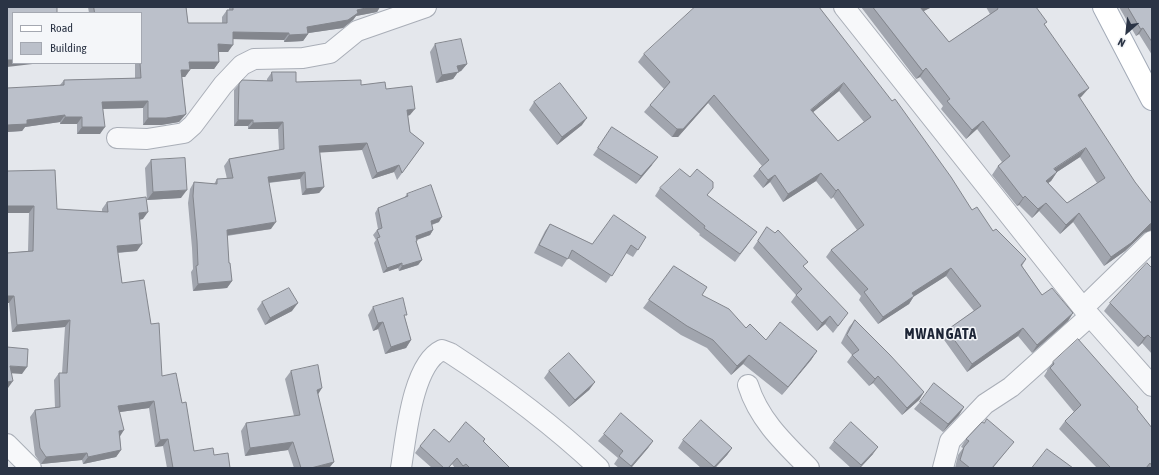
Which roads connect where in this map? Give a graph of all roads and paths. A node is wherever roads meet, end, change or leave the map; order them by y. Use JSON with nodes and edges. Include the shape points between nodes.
{"nodes":[{"id":1,"x":426,"y":7,"type":"edge"},
{"id":2,"x":844,"y":7,"type":"edge"},
{"id":3,"x":1104,"y":7,"type":"edge"},
{"id":4,"x":1152,"y":100,"type":"edge"},
{"id":5,"x":117,"y":138,"type":"dead end"},
{"id":6,"x":1152,"y":241,"type":"edge"},
{"id":7,"x":1087,"y":312,"type":"junction"},
{"id":8,"x":748,"y":385,"type":"dead end"},
{"id":9,"x":1152,"y":386,"type":"edge"},
{"id":10,"x":7,"y":444,"type":"edge"},
{"id":11,"x":31,"y":468,"type":"edge"},
{"id":12,"x":401,"y":468,"type":"edge"},
{"id":13,"x":600,"y":468,"type":"edge"},
{"id":14,"x":809,"y":468,"type":"edge"},
{"id":15,"x":943,"y":468,"type":"edge"}],
"edges":[{"from":1,"to":5,"type":"street","via":[[357,31],[330,53],[303,58],[258,58],[242,65],[184,134],[147,139]]},
{"from":2,"to":7,"type":"street"},
{"from":3,"to":4,"type":"main road"},
{"from":6,"to":7,"type":"street"},
{"from":7,"to":9,"type":"street"},
{"from":7,"to":15,"type":"street","via":[[1011,387],[985,404],[950,441]]},
{"from":8,"to":14,"type":"street","via":[[752,399],[768,425]]},
{"from":10,"to":11,"type":"street"},
{"from":12,"to":13,"type":"street","via":[[414,394],[426,366],[436,353],[442,350],[498,384]]}]}
